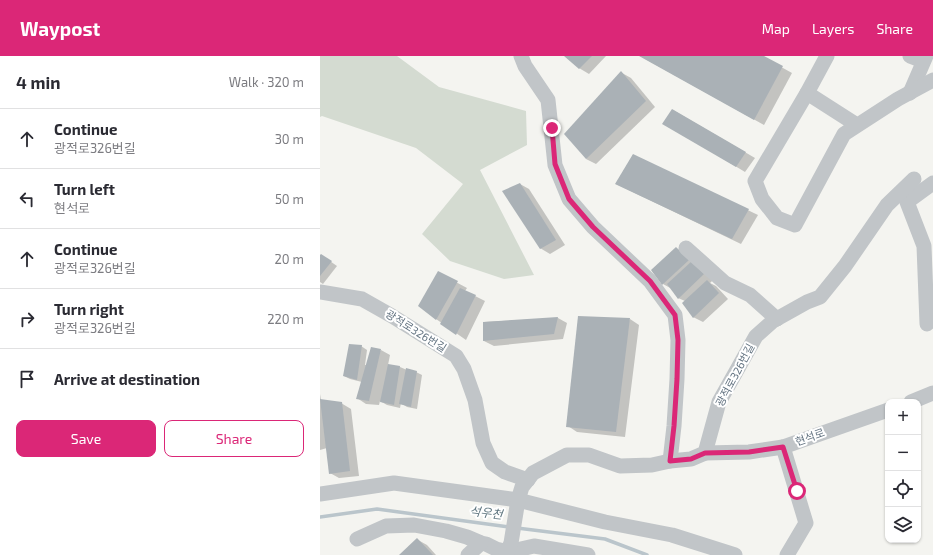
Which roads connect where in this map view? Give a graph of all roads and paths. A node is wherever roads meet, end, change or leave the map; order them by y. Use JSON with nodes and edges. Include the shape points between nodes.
{"nodes":[{"id":1,"x":521,"y":56,"type":"edge"},
{"id":2,"x":827,"y":56,"type":"edge"},
{"id":3,"x":920,"y":58,"type":"edge"},
{"id":4,"x":933,"y":80,"type":"edge"},
{"id":5,"x":807,"y":93,"type":"junction"},
{"id":6,"x":910,"y":93,"type":"junction"},
{"id":7,"x":857,"y":125,"type":"junction"},
{"id":8,"x":914,"y":179,"type":"dead end"},
{"id":9,"x":933,"y":183,"type":"edge"},
{"id":10,"x":686,"y":248,"type":"dead end"},
{"id":11,"x":320,"y":292,"type":"edge"},
{"id":12,"x":777,"y":319,"type":"junction"},
{"id":13,"x":927,"y":324,"type":"dead end"},
{"id":14,"x":933,"y":393,"type":"edge"},
{"id":15,"x":918,"y":399,"type":"edge"},
{"id":16,"x":885,"y":411,"type":"edge"},
{"id":17,"x":783,"y":447,"type":"junction"},
{"id":18,"x":705,"y":453,"type":"junction"},
{"id":19,"x":670,"y":461,"type":"junction"},
{"id":20,"x":528,"y":480,"type":"junction"},
{"id":21,"x":320,"y":494,"type":"edge"},
{"id":22,"x":518,"y":500,"type":"junction"},
{"id":23,"x":357,"y":539,"type":"dead end"},
{"id":24,"x":481,"y":543,"type":"junction"},
{"id":25,"x":508,"y":550,"type":"edge"},
{"id":26,"x":468,"y":555,"type":"edge"},
{"id":27,"x":588,"y":555,"type":"edge"},
{"id":28,"x":735,"y":555,"type":"edge"},
{"id":29,"x":787,"y":555,"type":"edge"}],
"edges":[{"from":1,"to":19,"type":"street","via":[[548,100],[555,164],[569,199],[593,227],[650,281],[675,315],[678,340],[677,379]]},
{"from":2,"to":5,"type":"street"},
{"from":3,"to":6,"type":"street"},
{"from":4,"to":6,"type":"street"},
{"from":5,"to":7,"type":"street"},
{"from":5,"to":7,"type":"street","via":[[755,181],[762,198],[777,218],[795,225],[844,134]]},
{"from":6,"to":7,"type":"street"},
{"from":8,"to":12,"type":"street","name":"광적로326번길","via":[[887,205],[820,297]]},
{"from":9,"to":13,"type":"street","via":[[907,202],[924,246]]},
{"from":10,"to":12,"type":"street","via":[[726,283],[750,295]]},
{"from":11,"to":20,"type":"street","name":"광적로326번길","via":[[362,299],[456,356],[464,370],[474,400],[483,443],[492,463],[505,472]]},
{"from":12,"to":18,"type":"street","name":"광적로326번길","via":[[756,336],[719,402]]},
{"from":14,"to":15,"type":"street"},
{"from":16,"to":17,"type":"street","name":"현석로"},
{"from":17,"to":18,"type":"street","name":"현석로","via":[[749,452]]},
{"from":17,"to":29,"type":"street","via":[[806,523]]},
{"from":18,"to":19,"type":"street","via":[[691,459]]},
{"from":19,"to":20,"type":"street","via":[[652,466],[620,466],[589,455],[567,455],[533,473]]},
{"from":20,"to":22,"type":"street","via":[[522,487]]},
{"from":21,"to":22,"type":"street","via":[[394,483]]},
{"from":22,"to":25,"type":"street"},
{"from":22,"to":28,"type":"street","via":[[605,522],[672,535]]},
{"from":23,"to":24,"type":"street","via":[[386,526],[414,526],[446,531]]},
{"from":24,"to":25,"type":"street","via":[[496,549]]},
{"from":24,"to":26,"type":"street"},
{"from":25,"to":27,"type":"street","via":[[534,546]]}]}
